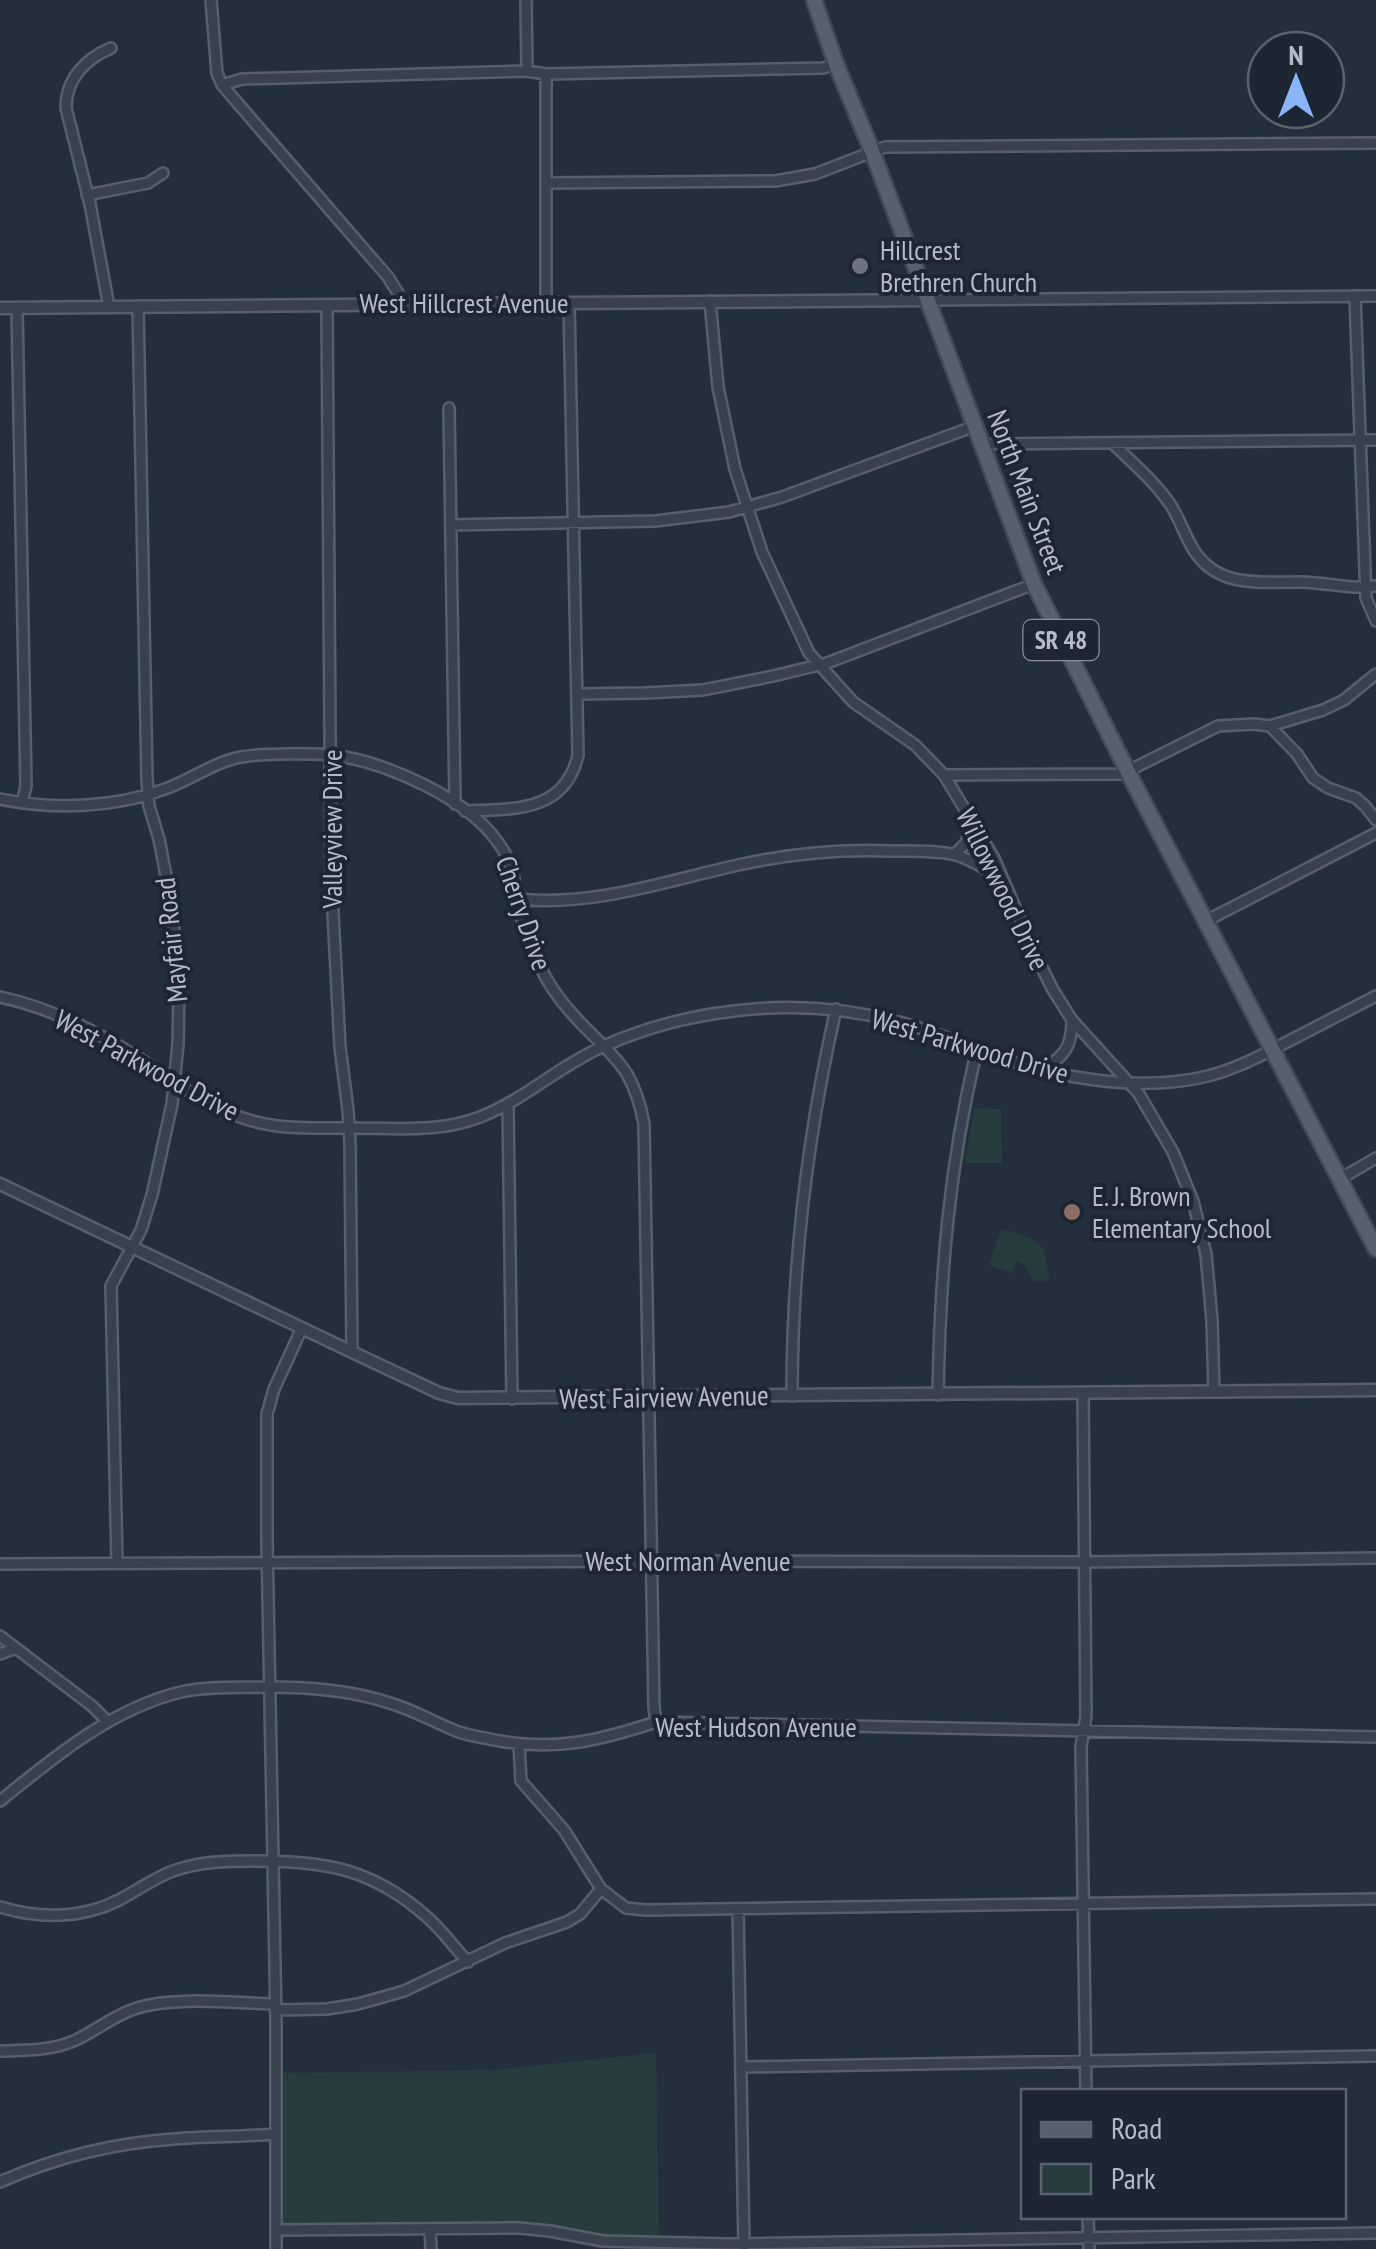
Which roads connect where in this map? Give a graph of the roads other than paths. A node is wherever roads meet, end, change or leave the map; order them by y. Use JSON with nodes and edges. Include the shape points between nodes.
{"nodes":[{"id":1,"x":211,"y":0,"type":"edge"},
{"id":2,"x":526,"y":0,"type":"edge"},
{"id":3,"x":814,"y":0,"type":"edge"},
{"id":4,"x":111,"y":48,"type":"dead end"},
{"id":5,"x":836,"y":64,"type":"junction"},
{"id":6,"x":527,"y":71,"type":"junction"},
{"id":7,"x":546,"y":74,"type":"junction"},
{"id":8,"x":222,"y":85,"type":"junction"},
{"id":9,"x":1376,"y":142,"type":"edge"},
{"id":10,"x":872,"y":151,"type":"junction"},
{"id":11,"x":163,"y":173,"type":"dead end"},
{"id":12,"x":546,"y":183,"type":"junction"},
{"id":13,"x":87,"y":196,"type":"junction"},
{"id":14,"x":1355,"y":296,"type":"junction"},
{"id":15,"x":1376,"y":296,"type":"edge"},
{"id":16,"x":927,"y":300,"type":"junction"},
{"id":17,"x":569,"y":302,"type":"junction"},
{"id":18,"x":710,"y":302,"type":"junction"},
{"id":19,"x":546,"y":303,"type":"junction"},
{"id":20,"x":326,"y":304,"type":"junction"},
{"id":21,"x":402,"y":304,"type":"junction"},
{"id":22,"x":138,"y":306,"type":"junction"},
{"id":23,"x":109,"y":307,"type":"junction"},
{"id":24,"x":0,"y":308,"type":"edge"},
{"id":25,"x":16,"y":308,"type":"junction"},
{"id":26,"x":449,"y":408,"type":"dead end"},
{"id":27,"x":975,"y":426,"type":"junction"},
{"id":28,"x":1360,"y":440,"type":"junction"},
{"id":29,"x":1376,"y":440,"type":"edge"},
{"id":30,"x":1112,"y":443,"type":"junction"},
{"id":31,"x":982,"y":444,"type":"junction"},
{"id":32,"x":746,"y":508,"type":"junction"},
{"id":33,"x":574,"y":523,"type":"junction"},
{"id":34,"x":452,"y":525,"type":"junction"},
{"id":35,"x":1034,"y":584,"type":"junction"},
{"id":36,"x":1371,"y":587,"type":"edge"},
{"id":37,"x":1376,"y":621,"type":"edge"},
{"id":38,"x":818,"y":665,"type":"junction"},
{"id":39,"x":1376,"y":674,"type":"edge"},
{"id":40,"x":578,"y":694,"type":"junction"},
{"id":41,"x":1270,"y":726,"type":"junction"},
{"id":42,"x":330,"y":756,"type":"junction"},
{"id":43,"x":1128,"y":772,"type":"junction"},
{"id":44,"x":944,"y":775,"type":"junction"},
{"id":45,"x":148,"y":794,"type":"junction"},
{"id":46,"x":0,"y":799,"type":"edge"},
{"id":47,"x":22,"y":803,"type":"junction"},
{"id":48,"x":455,"y":804,"type":"junction"},
{"id":49,"x":465,"y":811,"type":"junction"},
{"id":50,"x":971,"y":819,"type":"junction"},
{"id":51,"x":1376,"y":820,"type":"edge"},
{"id":52,"x":1376,"y":832,"type":"edge"},
{"id":53,"x":955,"y":854,"type":"junction"},
{"id":54,"x":1002,"y":880,"type":"junction"},
{"id":55,"x":518,"y":899,"type":"junction"},
{"id":56,"x":1206,"y":920,"type":"junction"},
{"id":57,"x":1376,"y":996,"type":"edge"},
{"id":58,"x":0,"y":997,"type":"edge"},
{"id":59,"x":836,"y":1010,"type":"junction"},
{"id":60,"x":1072,"y":1020,"type":"junction"},
{"id":61,"x":603,"y":1046,"type":"junction"},
{"id":62,"x":976,"y":1049,"type":"junction"},
{"id":63,"x":1272,"y":1049,"type":"junction"},
{"id":64,"x":1042,"y":1070,"type":"junction"},
{"id":65,"x":1127,"y":1082,"type":"junction"},
{"id":66,"x":174,"y":1083,"type":"junction"},
{"id":67,"x":508,"y":1105,"type":"junction"},
{"id":68,"x":350,"y":1128,"type":"junction"},
{"id":69,"x":1376,"y":1158,"type":"edge"},
{"id":70,"x":1340,"y":1179,"type":"junction"},
{"id":71,"x":0,"y":1184,"type":"edge"},
{"id":72,"x":132,"y":1246,"type":"junction"},
{"id":73,"x":1376,"y":1249,"type":"edge"},
{"id":74,"x":302,"y":1328,"type":"junction"},
{"id":75,"x":352,"y":1352,"type":"junction"},
{"id":76,"x":1376,"y":1390,"type":"edge"},
{"id":77,"x":1214,"y":1392,"type":"junction"},
{"id":78,"x":1082,"y":1393,"type":"junction"},
{"id":79,"x":938,"y":1395,"type":"junction"},
{"id":80,"x":792,"y":1396,"type":"junction"},
{"id":81,"x":648,"y":1397,"type":"junction"},
{"id":82,"x":512,"y":1399,"type":"junction"},
{"id":83,"x":1376,"y":1558,"type":"edge"},
{"id":84,"x":651,"y":1561,"type":"junction"},
{"id":85,"x":268,"y":1562,"type":"junction"},
{"id":86,"x":1084,"y":1562,"type":"junction"},
{"id":87,"x":118,"y":1563,"type":"junction"},
{"id":88,"x":0,"y":1564,"type":"edge"},
{"id":89,"x":0,"y":1636,"type":"edge"},
{"id":90,"x":16,"y":1648,"type":"junction"},
{"id":91,"x":0,"y":1654,"type":"edge"},
{"id":92,"x":270,"y":1687,"type":"junction"},
{"id":93,"x":108,"y":1722,"type":"junction"},
{"id":94,"x":656,"y":1722,"type":"junction"},
{"id":95,"x":1083,"y":1731,"type":"junction"},
{"id":96,"x":1376,"y":1737,"type":"edge"},
{"id":97,"x":520,"y":1744,"type":"junction"},
{"id":98,"x":0,"y":1800,"type":"edge"},
{"id":99,"x":272,"y":1861,"type":"junction"},
{"id":100,"x":600,"y":1889,"type":"junction"},
{"id":101,"x":1376,"y":1899,"type":"edge"},
{"id":102,"x":1084,"y":1903,"type":"junction"},
{"id":103,"x":0,"y":1907,"type":"edge"},
{"id":104,"x":738,"y":1909,"type":"junction"},
{"id":105,"x":468,"y":1962,"type":"junction"},
{"id":106,"x":275,"y":2007,"type":"junction"},
{"id":107,"x":0,"y":2050,"type":"edge"},
{"id":108,"x":1376,"y":2056,"type":"edge"},
{"id":109,"x":1086,"y":2061,"type":"junction"},
{"id":110,"x":740,"y":2066,"type":"junction"},
{"id":111,"x":1086,"y":2089,"type":"edge"},
{"id":112,"x":275,"y":2134,"type":"junction"},
{"id":113,"x":0,"y":2182,"type":"edge"},
{"id":114,"x":1088,"y":2219,"type":"edge"},
{"id":115,"x":430,"y":2228,"type":"junction"},
{"id":116,"x":276,"y":2230,"type":"junction"},
{"id":117,"x":1376,"y":2233,"type":"edge"},
{"id":118,"x":588,"y":2244,"type":"edge"},
{"id":119,"x":1089,"y":2244,"type":"edge"},
{"id":120,"x":744,"y":2246,"type":"edge"},
{"id":121,"x":276,"y":2249,"type":"edge"},
{"id":122,"x":430,"y":2249,"type":"edge"}],
"edges":[{"from":1,"to":8,"type":"street"},
{"from":2,"to":6,"type":"street"},
{"from":3,"to":5,"type":"main road","name":"North Main Street","number":"SR 48"},
{"from":4,"to":13,"type":"street","via":[[79,70],[66,99]]},
{"from":5,"to":7,"type":"street"},
{"from":5,"to":10,"type":"main road","name":"North Main Street","number":"SR 48"},
{"from":6,"to":7,"type":"street"},
{"from":6,"to":8,"type":"street","via":[[242,79]]},
{"from":7,"to":12,"type":"street"},
{"from":8,"to":21,"type":"street","via":[[388,276]]},
{"from":9,"to":10,"type":"street"},
{"from":10,"to":12,"type":"street","via":[[776,182]]},
{"from":10,"to":16,"type":"main road","name":"North Main Street","number":"SR 48"},
{"from":11,"to":13,"type":"street","via":[[148,183]]},
{"from":12,"to":19,"type":"street"},
{"from":13,"to":23,"type":"street"},
{"from":14,"to":15,"type":"street"},
{"from":14,"to":16,"type":"street"},
{"from":14,"to":28,"type":"street"},
{"from":16,"to":18,"type":"street","name":"West Hillcrest Avenue"},
{"from":16,"to":27,"type":"main road","name":"North Main Street","number":"SR 48"},
{"from":17,"to":18,"type":"street","name":"West Hillcrest Avenue"},
{"from":17,"to":19,"type":"street","name":"West Hillcrest Avenue"},
{"from":17,"to":33,"type":"street"},
{"from":18,"to":32,"type":"street","name":"Willowwood Drive","via":[[718,386]]},
{"from":19,"to":21,"type":"street","name":"West Hillcrest Avenue"},
{"from":20,"to":21,"type":"street","name":"West Hillcrest Avenue"},
{"from":20,"to":22,"type":"street","name":"West Hillcrest Avenue"},
{"from":20,"to":42,"type":"street","name":"Valleyview Drive"},
{"from":22,"to":23,"type":"street","name":"West Hillcrest Avenue"},
{"from":22,"to":45,"type":"street","name":"Mayfair Road"},
{"from":23,"to":25,"type":"street","name":"West Hillcrest Avenue"},
{"from":24,"to":25,"type":"street","name":"West Hillcrest Avenue"},
{"from":25,"to":47,"type":"street"},
{"from":26,"to":34,"type":"street"},
{"from":27,"to":31,"type":"main road","name":"North Main Street","number":"SR 48"},
{"from":27,"to":32,"type":"street"},
{"from":28,"to":29,"type":"street"},
{"from":28,"to":30,"type":"street"},
{"from":28,"to":36,"type":"street"},
{"from":30,"to":31,"type":"street"},
{"from":30,"to":36,"type":"street","via":[[1172,507],[1199,557],[1224,576]]},
{"from":31,"to":35,"type":"main road","name":"North Main Street","number":"SR 48"},
{"from":32,"to":33,"type":"street"},
{"from":32,"to":38,"type":"street","name":"Willowwood Drive"},
{"from":33,"to":34,"type":"street"},
{"from":33,"to":40,"type":"street"},
{"from":34,"to":48,"type":"street"},
{"from":35,"to":38,"type":"street"},
{"from":35,"to":43,"type":"main road","name":"North Main Street","number":"SR 48"},
{"from":36,"to":37,"type":"street","via":[[1368,605]]},
{"from":38,"to":40,"type":"street","via":[[704,690]]},
{"from":38,"to":44,"type":"street","name":"Willowwood Drive"},
{"from":39,"to":41,"type":"street","via":[[1344,700]]},
{"from":40,"to":49,"type":"street","via":[[578,755],[561,789],[532,806]]},
{"from":41,"to":43,"type":"street","via":[[1218,726]]},
{"from":41,"to":51,"type":"street","via":[[1312,778],[1356,798]]},
{"from":42,"to":45,"type":"street","name":"Cherry Drive","via":[[237,758]]},
{"from":42,"to":48,"type":"street","name":"Cherry Drive","via":[[410,779]]},
{"from":42,"to":68,"type":"street","name":"Valleyview Drive","via":[[334,952]]},
{"from":43,"to":44,"type":"street"},
{"from":43,"to":56,"type":"main road","name":"North Main Street","number":"SR 48"},
{"from":44,"to":50,"type":"street","name":"Willowwood Drive"},
{"from":45,"to":47,"type":"street","name":"Cherry Drive","via":[[86,804]]},
{"from":45,"to":66,"type":"street","name":"Mayfair Road","via":[[178,966]]},
{"from":46,"to":47,"type":"street","name":"Cherry Drive"},
{"from":48,"to":49,"type":"street","name":"Cherry Drive"},
{"from":49,"to":55,"type":"street","name":"Cherry Drive","via":[[505,852]]},
{"from":50,"to":53,"type":"street","via":[[966,843]]},
{"from":50,"to":54,"type":"street","name":"Willowwood Drive"},
{"from":52,"to":56,"type":"street"},
{"from":53,"to":54,"type":"street"},
{"from":53,"to":55,"type":"street","via":[[819,852],[603,895]]},
{"from":54,"to":60,"type":"street","name":"Willowwood Drive"},
{"from":55,"to":61,"type":"street","name":"Cherry Drive","via":[[548,981]]},
{"from":56,"to":63,"type":"main road","name":"North Main Street","number":"SR 48"},
{"from":57,"to":63,"type":"street","name":"West Parkwood Drive"},
{"from":58,"to":66,"type":"street","name":"West Parkwood Drive","via":[[83,1027]]},
{"from":59,"to":61,"type":"street","name":"West Parkwood Drive","via":[[709,1014]]},
{"from":59,"to":62,"type":"street","name":"West Parkwood Drive","via":[[898,1021]]},
{"from":59,"to":80,"type":"street","via":[[801,1205]]},
{"from":60,"to":64,"type":"street","via":[[1064,1052]]},
{"from":60,"to":65,"type":"street","name":"Willowwood Drive"},
{"from":61,"to":67,"type":"street","name":"West Parkwood Drive"},
{"from":61,"to":81,"type":"street","name":"Cherry Drive","via":[[628,1075],[644,1124]]},
{"from":62,"to":64,"type":"street","name":"West Parkwood Drive"},
{"from":62,"to":79,"type":"street","via":[[945,1231]]},
{"from":63,"to":65,"type":"street","name":"West Parkwood Drive","via":[[1200,1078]]},
{"from":63,"to":70,"type":"main road","name":"North Main Street","number":"SR 48"},
{"from":64,"to":65,"type":"street","name":"West Parkwood Drive"},
{"from":65,"to":77,"type":"street","name":"Willowwood Drive","via":[[1173,1152],[1200,1224]]},
{"from":66,"to":68,"type":"street","name":"West Parkwood Drive","via":[[259,1123]]},
{"from":66,"to":72,"type":"street","name":"Mayfair Road","via":[[156,1180]]},
{"from":67,"to":68,"type":"street","name":"West Parkwood Drive","via":[[434,1128]]},
{"from":67,"to":82,"type":"street"},
{"from":68,"to":75,"type":"street","name":"Valleyview Drive"},
{"from":69,"to":70,"type":"street"},
{"from":70,"to":73,"type":"main road","name":"North Main Street","number":"SR 48"},
{"from":71,"to":72,"type":"street","name":"West Fairview Avenue"},
{"from":72,"to":74,"type":"street","name":"West Fairview Avenue"},
{"from":72,"to":87,"type":"street","name":"Mayfair Road","via":[[111,1290]]},
{"from":74,"to":75,"type":"street","name":"West Fairview Avenue"},
{"from":74,"to":85,"type":"street","via":[[269,1404]]},
{"from":75,"to":82,"type":"street","name":"West Fairview Avenue","via":[[448,1396]]},
{"from":76,"to":77,"type":"street","name":"West Fairview Avenue"},
{"from":77,"to":78,"type":"street","name":"West Fairview Avenue"},
{"from":78,"to":79,"type":"street","name":"West Fairview Avenue"},
{"from":78,"to":86,"type":"street"},
{"from":79,"to":80,"type":"street","name":"West Fairview Avenue"},
{"from":80,"to":81,"type":"street","name":"West Fairview Avenue"},
{"from":81,"to":82,"type":"street","name":"West Fairview Avenue"},
{"from":81,"to":84,"type":"street","name":"Cherry Drive"},
{"from":83,"to":86,"type":"street","name":"West Norman Avenue"},
{"from":84,"to":85,"type":"street","name":"West Norman Avenue"},
{"from":84,"to":86,"type":"street","name":"West Norman Avenue"},
{"from":84,"to":94,"type":"street","name":"Cherry Drive"},
{"from":85,"to":87,"type":"street","name":"West Norman Avenue"},
{"from":85,"to":92,"type":"street"},
{"from":86,"to":95,"type":"street"},
{"from":87,"to":88,"type":"street","name":"West Norman Avenue"},
{"from":89,"to":90,"type":"street"},
{"from":90,"to":91,"type":"street"},
{"from":90,"to":93,"type":"street"},
{"from":92,"to":93,"type":"street","name":"West Hudson Avenue","via":[[184,1692]]},
{"from":92,"to":97,"type":"street","name":"West Hudson Avenue","via":[[363,1696],[458,1732]]},
{"from":92,"to":99,"type":"street"},
{"from":93,"to":98,"type":"street","name":"West Hudson Avenue"},
{"from":94,"to":95,"type":"street","name":"West Hudson Avenue"},
{"from":94,"to":97,"type":"street","name":"West Hudson Avenue","via":[[589,1742]]},
{"from":95,"to":96,"type":"street","name":"West Hudson Avenue"},
{"from":95,"to":102,"type":"street"},
{"from":97,"to":100,"type":"street","via":[[521,1781],[564,1830]]},
{"from":99,"to":103,"type":"street","via":[[178,1869],[105,1906],[73,1914]]},
{"from":99,"to":105,"type":"street","via":[[327,1865],[388,1888],[427,1917]]},
{"from":99,"to":106,"type":"street"},
{"from":100,"to":104,"type":"street","via":[[626,1908]]},
{"from":100,"to":105,"type":"street","via":[[567,1922]]},
{"from":101,"to":102,"type":"street"},
{"from":102,"to":104,"type":"street"},
{"from":102,"to":109,"type":"street"},
{"from":104,"to":110,"type":"street"},
{"from":105,"to":106,"type":"street","via":[[381,1999],[327,2009]]},
{"from":106,"to":107,"type":"street","via":[[148,2004],[66,2044]]},
{"from":106,"to":112,"type":"street"},
{"from":108,"to":109,"type":"street"},
{"from":109,"to":110,"type":"street"},
{"from":109,"to":111,"type":"street"},
{"from":110,"to":120,"type":"street"},
{"from":112,"to":113,"type":"street","via":[[132,2144]]},
{"from":112,"to":116,"type":"street"},
{"from":114,"to":119,"type":"street"},
{"from":115,"to":116,"type":"street"},
{"from":115,"to":118,"type":"street","via":[[535,2229]]},
{"from":115,"to":122,"type":"street"},
{"from":116,"to":121,"type":"street"},
{"from":117,"to":119,"type":"street"},
{"from":118,"to":120,"type":"street"},
{"from":119,"to":120,"type":"street"}]}
